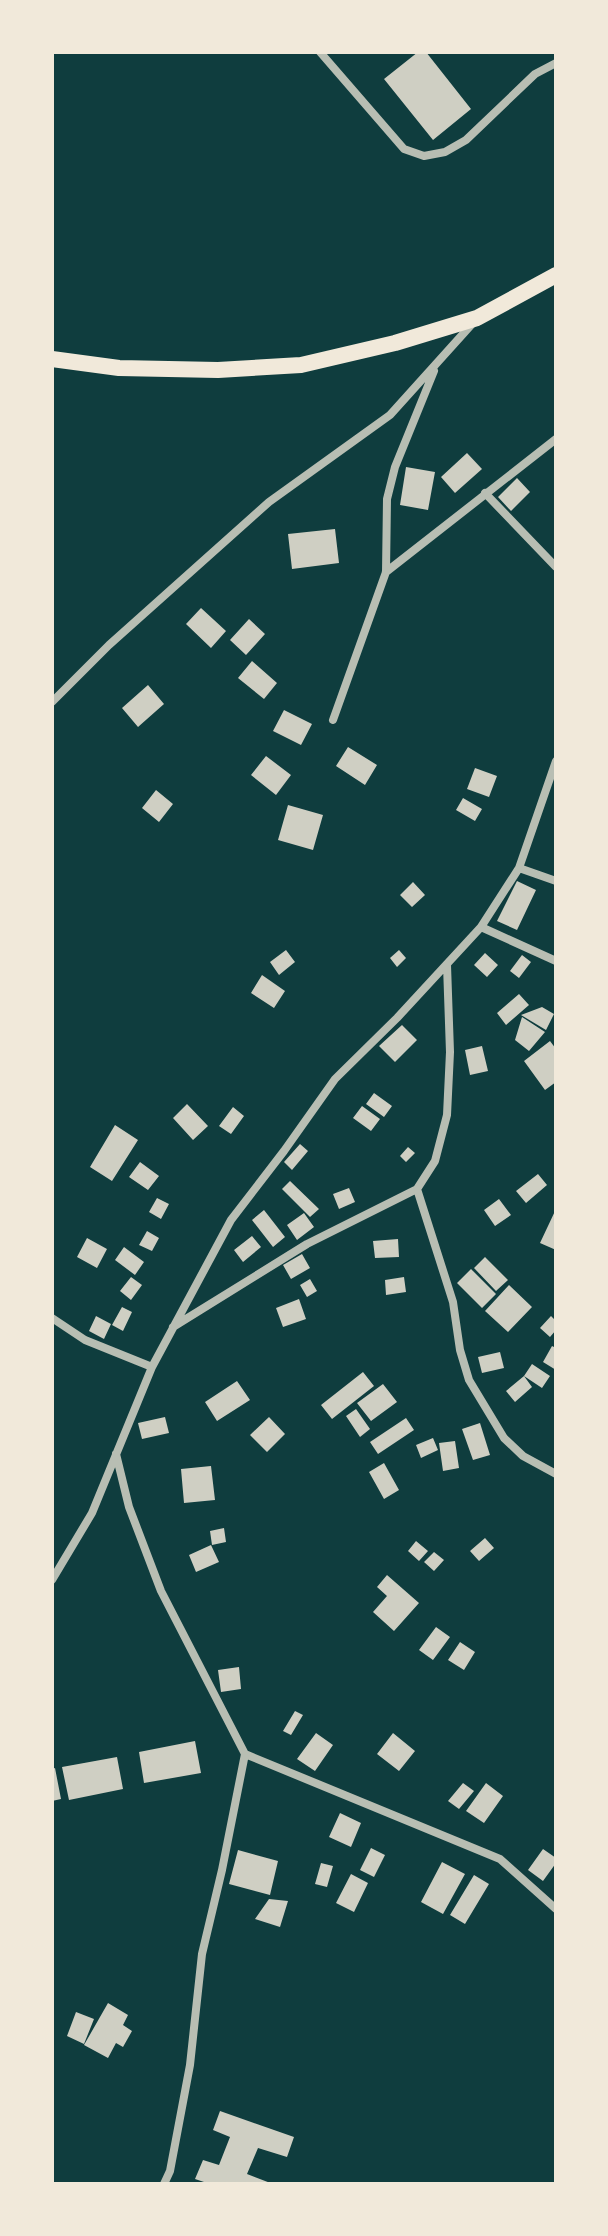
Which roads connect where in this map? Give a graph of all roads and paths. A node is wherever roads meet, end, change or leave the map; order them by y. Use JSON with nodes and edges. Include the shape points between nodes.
{"nodes":[{"id":1,"x":320,"y":52,"type":"edge"},
{"id":2,"x":556,"y":63,"type":"edge"},
{"id":3,"x":556,"y":275,"type":"edge"},
{"id":4,"x":477,"y":318,"type":"junction"},
{"id":5,"x":52,"y":359,"type":"edge"},
{"id":6,"x":436,"y":365,"type":"junction"},
{"id":7,"x":556,"y":439,"type":"edge"},
{"id":8,"x":485,"y":493,"type":"junction"},
{"id":9,"x":556,"y":567,"type":"edge"},
{"id":10,"x":386,"y":572,"type":"junction"},
{"id":11,"x":52,"y":702,"type":"edge"},
{"id":12,"x":333,"y":720,"type":"dead end"},
{"id":13,"x":556,"y":761,"type":"edge"},
{"id":14,"x":519,"y":868,"type":"junction"},
{"id":15,"x":556,"y":881,"type":"edge"},
{"id":16,"x":481,"y":927,"type":"junction"},
{"id":17,"x":556,"y":961,"type":"edge"},
{"id":18,"x":447,"y":965,"type":"junction"},
{"id":19,"x":417,"y":1189,"type":"junction"},
{"id":20,"x":52,"y":1318,"type":"edge"},
{"id":21,"x":172,"y":1327,"type":"junction"},
{"id":22,"x":152,"y":1367,"type":"junction"},
{"id":23,"x":116,"y":1454,"type":"junction"},
{"id":24,"x":556,"y":1474,"type":"edge"},
{"id":25,"x":52,"y":1580,"type":"edge"},
{"id":26,"x":245,"y":1754,"type":"junction"},
{"id":27,"x":556,"y":1909,"type":"edge"},
{"id":28,"x":164,"y":2184,"type":"edge"}],
"edges":[{"from":1,"to":2,"type":"street","via":[[404,149],[424,156],[466,140],[535,74]]},
{"from":3,"to":4,"type":"highway"},
{"from":4,"to":5,"type":"highway","via":[[301,365],[119,368]]},
{"from":4,"to":6,"type":"street"},
{"from":6,"to":10,"type":"street","via":[[395,467],[386,524]]},
{"from":6,"to":11,"type":"street","via":[[390,415],[269,502],[201,561]]},
{"from":7,"to":8,"type":"street"},
{"from":8,"to":9,"type":"street"},
{"from":8,"to":10,"type":"street"},
{"from":10,"to":12,"type":"street"},
{"from":13,"to":14,"type":"street"},
{"from":14,"to":15,"type":"street"},
{"from":14,"to":16,"type":"street"},
{"from":16,"to":17,"type":"street"},
{"from":16,"to":18,"type":"street"},
{"from":18,"to":19,"type":"street","via":[[447,1115],[435,1161]]},
{"from":18,"to":21,"type":"street","via":[[335,1079],[231,1220]]},
{"from":19,"to":21,"type":"street","via":[[307,1244]]},
{"from":19,"to":24,"type":"street","via":[[453,1302],[469,1380],[504,1438]]},
{"from":20,"to":22,"type":"street","via":[[85,1340]]},
{"from":21,"to":22,"type":"street"},
{"from":22,"to":23,"type":"street"},
{"from":23,"to":25,"type":"street","via":[[92,1513]]},
{"from":23,"to":26,"type":"street","via":[[129,1507],[161,1591]]},
{"from":26,"to":27,"type":"street","via":[[500,1859]]},
{"from":26,"to":28,"type":"street","via":[[202,1954],[190,2065]]}]}
